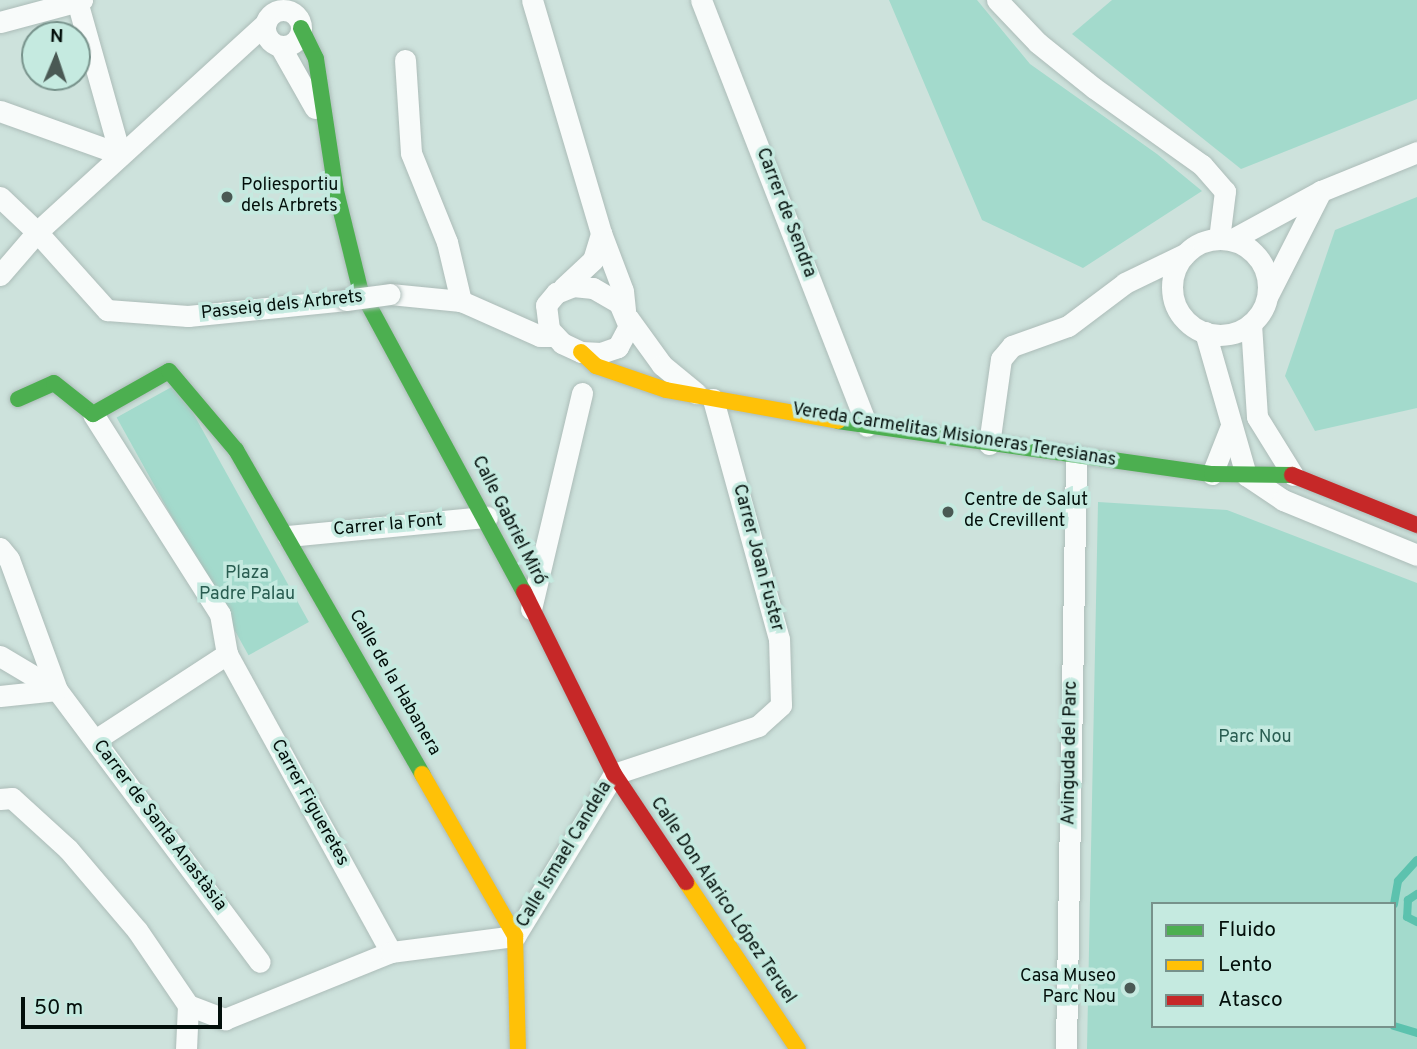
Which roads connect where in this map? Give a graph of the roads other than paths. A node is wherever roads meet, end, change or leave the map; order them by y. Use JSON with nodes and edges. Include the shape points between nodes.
{"nodes":[{"id":1,"x":532,"y":0,"type":"edge"},
{"id":2,"x":701,"y":0,"type":"edge"},
{"id":3,"x":997,"y":0,"type":"edge"},
{"id":4,"x":80,"y":1,"type":"edge"},
{"id":5,"x":297,"y":15,"type":"edge"},
{"id":6,"x":0,"y":22,"type":"edge"},
{"id":7,"x":266,"y":23,"type":"junction"},
{"id":8,"x":278,"y":45,"type":"junction"},
{"id":9,"x":405,"y":60,"type":"dead end"},
{"id":10,"x":215,"y":66,"type":"junction"},
{"id":11,"x":0,"y":111,"type":"edge"},
{"id":12,"x":327,"y":138,"type":"junction"},
{"id":13,"x":1417,"y":152,"type":"edge"},
{"id":14,"x":120,"y":155,"type":"junction"},
{"id":15,"x":1321,"y":191,"type":"junction"},
{"id":16,"x":0,"y":197,"type":"edge"},
{"id":17,"x":37,"y":232,"type":"junction"},
{"id":18,"x":601,"y":233,"type":"junction"},
{"id":19,"x":1225,"y":240,"type":"junction"},
{"id":20,"x":1185,"y":254,"type":"junction"},
{"id":21,"x":0,"y":275,"type":"edge"},
{"id":22,"x":563,"y":288,"type":"junction"},
{"id":23,"x":353,"y":294,"type":"junction"},
{"id":24,"x":1267,"y":296,"type":"junction"},
{"id":25,"x":461,"y":301,"type":"junction"},
{"id":26,"x":627,"y":314,"type":"junction"},
{"id":27,"x":1251,"y":324,"type":"junction"},
{"id":28,"x":1205,"y":332,"type":"junction"},
{"id":29,"x":555,"y":337,"type":"junction"},
{"id":30,"x":581,"y":352,"type":"junction"},
{"id":31,"x":582,"y":393,"type":"dead end"},
{"id":32,"x":705,"y":397,"type":"junction"},
{"id":33,"x":18,"y":399,"type":"dead end"},
{"id":34,"x":93,"y":414,"type":"junction"},
{"id":35,"x":867,"y":426,"type":"junction"},
{"id":36,"x":1231,"y":426,"type":"junction"},
{"id":37,"x":989,"y":444,"type":"junction"},
{"id":38,"x":1076,"y":456,"type":"junction"},
{"id":39,"x":1212,"y":474,"type":"junction"},
{"id":40,"x":1246,"y":475,"type":"junction"},
{"id":41,"x":1293,"y":475,"type":"junction"},
{"id":42,"x":487,"y":517,"type":"junction"},
{"id":43,"x":1417,"y":524,"type":"edge"},
{"id":44,"x":288,"y":536,"type":"junction"},
{"id":45,"x":0,"y":548,"type":"edge"},
{"id":46,"x":1417,"y":555,"type":"edge"},
{"id":47,"x":531,"y":609,"type":"junction"},
{"id":48,"x":227,"y":654,"type":"junction"},
{"id":49,"x":0,"y":656,"type":"edge"},
{"id":50,"x":57,"y":690,"type":"junction"},
{"id":51,"x":0,"y":696,"type":"edge"},
{"id":52,"x":95,"y":740,"type":"junction"},
{"id":53,"x":614,"y":774,"type":"junction"},
{"id":54,"x":0,"y":799,"type":"edge"},
{"id":55,"x":515,"y":936,"type":"junction"},
{"id":56,"x":391,"y":952,"type":"junction"},
{"id":57,"x":260,"y":961,"type":"dead end"},
{"id":58,"x":188,"y":1005,"type":"junction"},
{"id":59,"x":186,"y":1049,"type":"edge"},
{"id":60,"x":518,"y":1049,"type":"edge"},
{"id":61,"x":798,"y":1049,"type":"edge"},
{"id":62,"x":1066,"y":1049,"type":"edge"}],
"edges":[{"from":1,"to":18,"type":"street"},
{"from":2,"to":35,"type":"street","name":"Carrer de Sendra"},
{"from":3,"to":19,"type":"street","via":[[1038,44],[1202,165],[1225,191]]},
{"from":4,"to":6,"type":"street"},
{"from":4,"to":14,"type":"street"},
{"from":5,"to":7,"type":"street","via":[[279,11]]},
{"from":5,"to":8,"type":"street","via":[[297,39]]},
{"from":5,"to":12,"type":"street","name":"Calle Gabriel Miró","via":[[316,59]]},
{"from":7,"to":8,"type":"street","via":[[266,34]]},
{"from":7,"to":10,"type":"street"},
{"from":8,"to":10,"type":"street"},
{"from":8,"to":12,"type":"street","via":[[308,89]]},
{"from":9,"to":25,"type":"street","via":[[411,153],[447,242]]},
{"from":10,"to":14,"type":"street"},
{"from":11,"to":14,"type":"street"},
{"from":12,"to":23,"type":"street","name":"Calle Gabriel Miró"},
{"from":13,"to":15,"type":"street"},
{"from":14,"to":17,"type":"street"},
{"from":15,"to":19,"type":"street"},
{"from":15,"to":24,"type":"street"},
{"from":16,"to":17,"type":"street","name":"Passeig dels Arbrets"},
{"from":17,"to":21,"type":"street"},
{"from":17,"to":23,"type":"street","name":"Passeig dels Arbrets","via":[[107,310],[188,316]]},
{"from":18,"to":22,"type":"street","via":[[593,260]]},
{"from":18,"to":26,"type":"street"},
{"from":19,"to":20,"type":"street"},
{"from":19,"to":24,"type":"street","via":[[1253,252],[1262,265]]},
{"from":20,"to":28,"type":"street","via":[[1176,267],[1174,298],[1180,313]]},
{"from":20,"to":37,"type":"street","via":[[1125,283],[1068,326],[1012,346],[1001,359]]},
{"from":22,"to":26,"type":"street","via":[[583,286],[603,292]]},
{"from":22,"to":29,"type":"street","via":[[550,299],[545,313]]},
{"from":23,"to":25,"type":"street","name":"Passeig dels Arbrets","bridge":true},
{"from":23,"to":42,"type":"street","name":"Calle Gabriel Miró"},
{"from":24,"to":27,"type":"street"},
{"from":25,"to":29,"type":"street","name":"Passeig dels Arbrets","via":[[540,336]]},
{"from":26,"to":30,"type":"street","via":[[628,334],[618,347],[601,353]]},
{"from":26,"to":32,"type":"street","name":"Vereda Carmelitas Misioneras Teresianas","via":[[662,365]]},
{"from":27,"to":28,"type":"street","via":[[1225,337]]},
{"from":27,"to":41,"type":"street","via":[[1257,416]]},
{"from":28,"to":36,"type":"street"},
{"from":29,"to":30,"type":"street"},
{"from":30,"to":32,"type":"street","name":"Vereda Carmelitas Misioneras Teresianas","via":[[596,366],[666,390]]},
{"from":31,"to":47,"type":"street"},
{"from":32,"to":35,"type":"street","name":"Vereda Carmelitas Misioneras Teresianas"},
{"from":32,"to":53,"type":"street","name":"Carrer Joan Fuster","via":[[779,639],[781,705],[758,726]]},
{"from":33,"to":34,"type":"street","via":[[54,383]]},
{"from":34,"to":44,"type":"street","name":"Calle de la Habanera","via":[[169,371],[236,450]]},
{"from":34,"to":48,"type":"street","name":"Carrer Figueretes","via":[[220,614]]},
{"from":35,"to":37,"type":"street","name":"Vereda Carmelitas Misioneras Teresianas"},
{"from":36,"to":39,"type":"street"},
{"from":36,"to":40,"type":"street"},
{"from":37,"to":38,"type":"street","name":"Vereda Carmelitas Misioneras Teresianas"},
{"from":38,"to":39,"type":"street","name":"Vereda Carmelitas Misioneras Teresianas"},
{"from":38,"to":62,"type":"street","name":"Avinguda del Parc"},
{"from":39,"to":40,"type":"street","name":"Vereda Carmelitas Misioneras Teresianas"},
{"from":40,"to":41,"type":"street","name":"Vereda Carmelitas Misioneras Teresianas"},
{"from":40,"to":46,"type":"street","via":[[1283,500]]},
{"from":41,"to":43,"type":"street","name":"Vereda Carmelitas Misioneras Teresianas"},
{"from":42,"to":44,"type":"street","name":"Carrer la Font"},
{"from":42,"to":47,"type":"street","name":"Calle Gabriel Miró"},
{"from":44,"to":55,"type":"street","name":"Calle de la Habanera"},
{"from":45,"to":50,"type":"street","via":[[9,559]]},
{"from":47,"to":53,"type":"street","name":"Calle Gabriel Miró"},
{"from":48,"to":52,"type":"street"},
{"from":48,"to":56,"type":"street","name":"Carrer Figueretes"},
{"from":49,"to":50,"type":"street"},
{"from":50,"to":51,"type":"street"},
{"from":50,"to":52,"type":"street","name":"Carrer de Santa Anastàsia"},
{"from":52,"to":57,"type":"street","name":"Carrer de Santa Anastàsia"},
{"from":53,"to":55,"type":"street","name":"Calle Ismael Candela"},
{"from":53,"to":61,"type":"street","name":"Calle Don Alarico López Teruel"},
{"from":54,"to":58,"type":"street","via":[[12,798],[68,849],[137,930]]},
{"from":55,"to":56,"type":"street"},
{"from":55,"to":60,"type":"street"},
{"from":56,"to":58,"type":"street","via":[[225,1018]]},
{"from":58,"to":59,"type":"street"}]}
